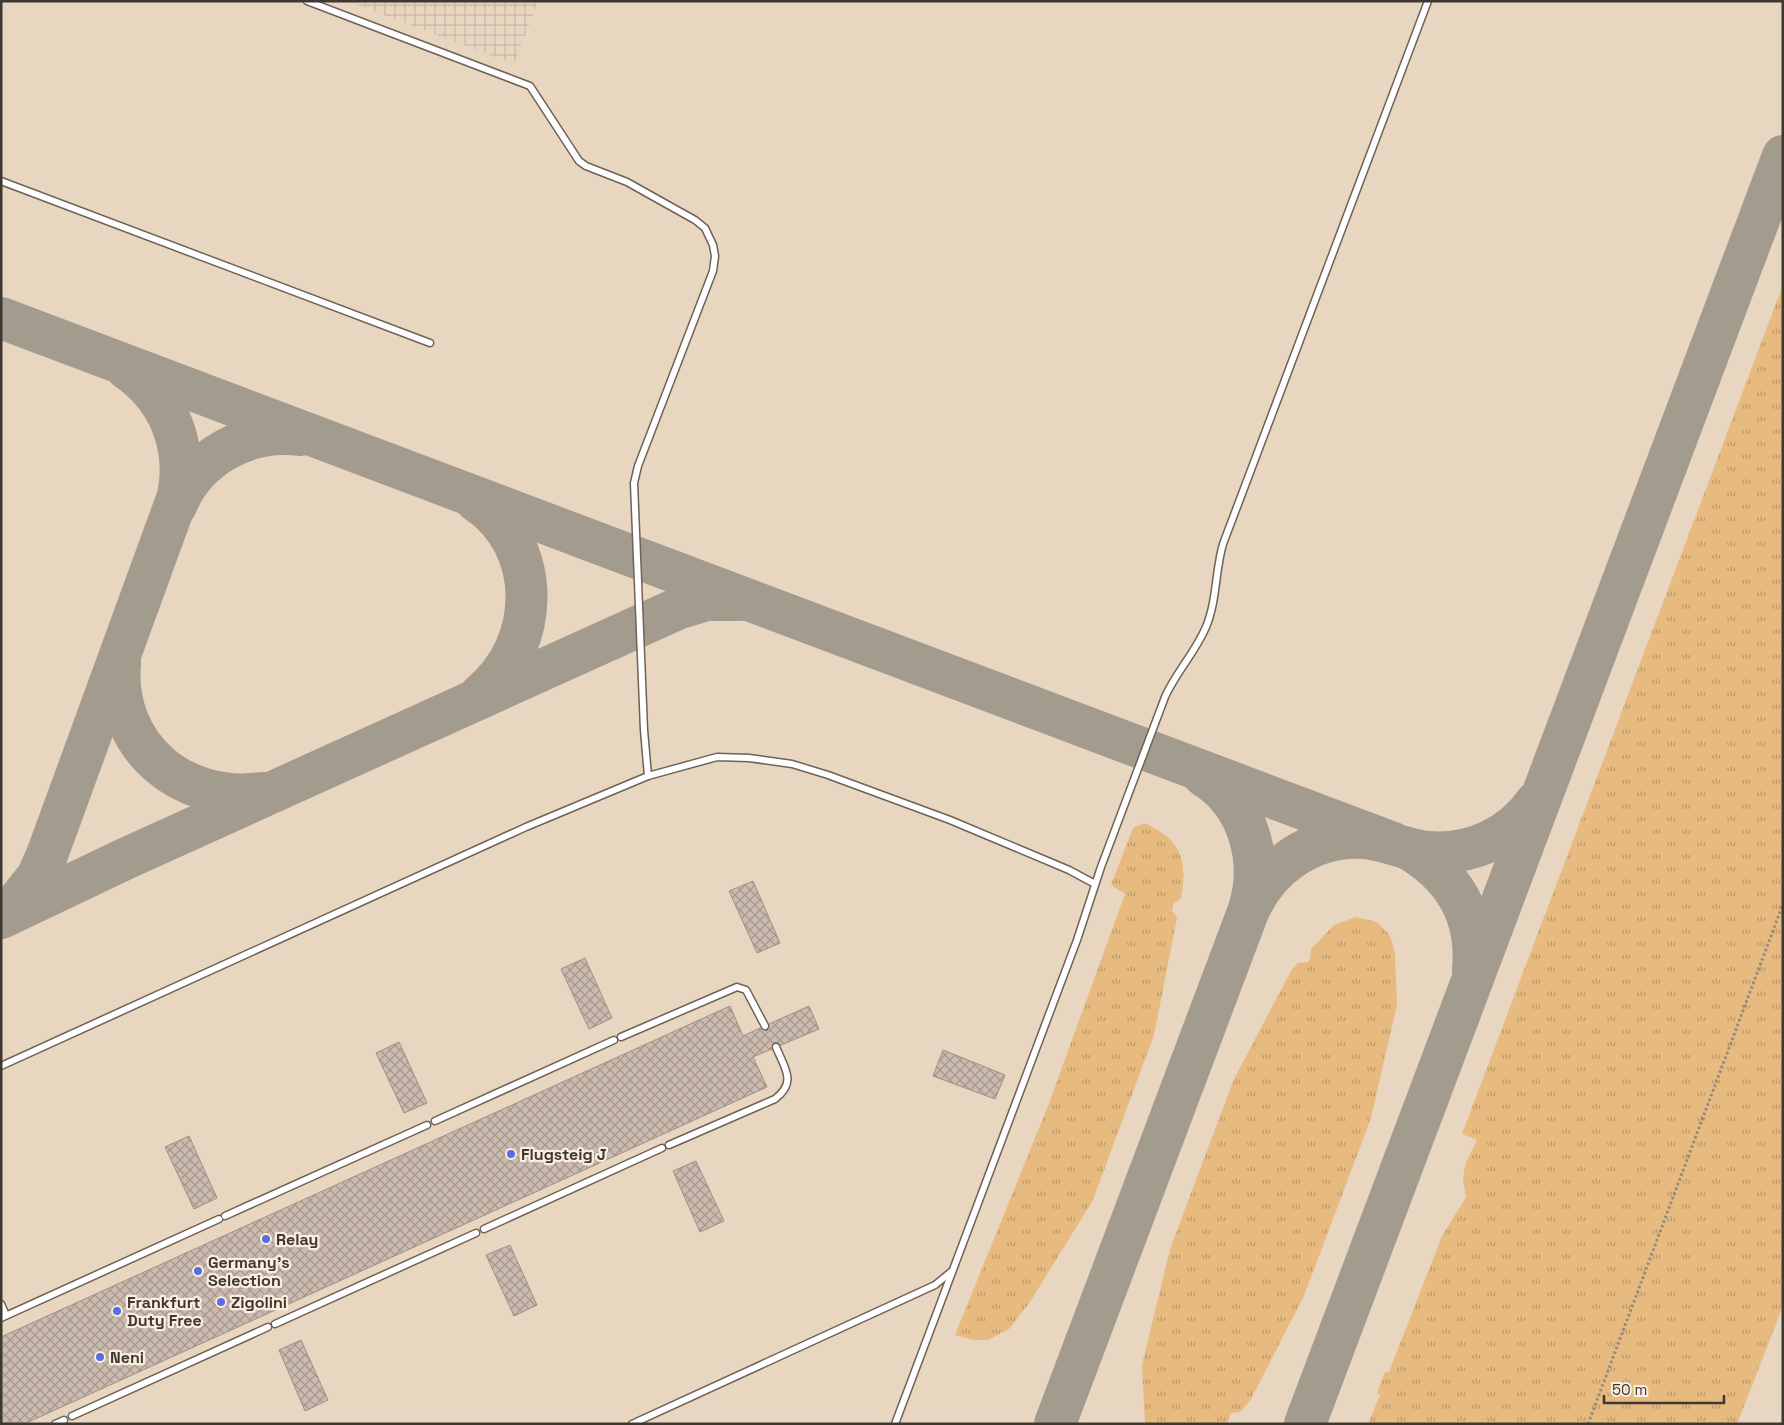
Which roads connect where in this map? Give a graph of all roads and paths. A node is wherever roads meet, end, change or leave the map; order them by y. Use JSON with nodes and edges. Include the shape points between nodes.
{"nodes":[{"id":1,"x":307,"y":1,"type":"edge"},
{"id":2,"x":1428,"y":1,"type":"edge"},
{"id":3,"x":1,"y":181,"type":"edge"},
{"id":4,"x":430,"y":343,"type":"dead end"},
{"id":5,"x":648,"y":776,"type":"junction"},
{"id":6,"x":1095,"y":884,"type":"junction"},
{"id":7,"x":1783,"y":904,"type":"edge"},
{"id":8,"x":765,"y":1026,"type":"dead end"},
{"id":9,"x":776,"y":1047,"type":"dead end"},
{"id":10,"x":1,"y":1066,"type":"edge"},
{"id":11,"x":435,"y":1121,"type":"dead end"},
{"id":12,"x":427,"y":1125,"type":"dead end"},
{"id":13,"x":669,"y":1145,"type":"dead end"},
{"id":14,"x":662,"y":1148,"type":"dead end"},
{"id":15,"x":484,"y":1229,"type":"dead end"},
{"id":16,"x":476,"y":1233,"type":"dead end"},
{"id":17,"x":955,"y":1265,"type":"junction"},
{"id":18,"x":1,"y":1304,"type":"edge"},
{"id":19,"x":4,"y":1317,"type":"edge"},
{"id":20,"x":275,"y":1324,"type":"dead end"},
{"id":21,"x":268,"y":1327,"type":"dead end"},
{"id":22,"x":72,"y":1416,"type":"dead end"},
{"id":23,"x":64,"y":1420,"type":"dead end"},
{"id":24,"x":55,"y":1424,"type":"edge"},
{"id":25,"x":632,"y":1424,"type":"edge"},
{"id":26,"x":895,"y":1424,"type":"edge"},
{"id":27,"x":1588,"y":1424,"type":"edge"}],
"edges":[{"from":1,"to":5,"type":"lane","via":[[530,86],[579,161],[643,190],[695,220],[709,236],[715,256],[713,271],[634,483]]},
{"from":2,"to":6,"type":"lane","via":[[1223,544],[1207,625],[1172,680]]},
{"from":3,"to":4,"type":"lane"},
{"from":5,"to":6,"type":"lane","via":[[717,758],[749,758],[792,764],[950,820]]},
{"from":5,"to":10,"type":"lane","via":[[526,827]]},
{"from":6,"to":17,"type":"lane"},
{"from":7,"to":27,"type":"path"},
{"from":8,"to":11,"type":"lane","via":[[746,990],[737,987]]},
{"from":9,"to":13,"type":"lane","via":[[788,1074],[784,1092]]},
{"from":12,"to":19,"type":"lane"},
{"from":14,"to":15,"type":"lane"},
{"from":16,"to":20,"type":"lane"},
{"from":17,"to":25,"type":"lane","via":[[949,1275],[935,1286]]},
{"from":17,"to":26,"type":"lane"},
{"from":18,"to":19,"type":"lane"},
{"from":21,"to":22,"type":"lane"},
{"from":23,"to":24,"type":"lane"}]}
